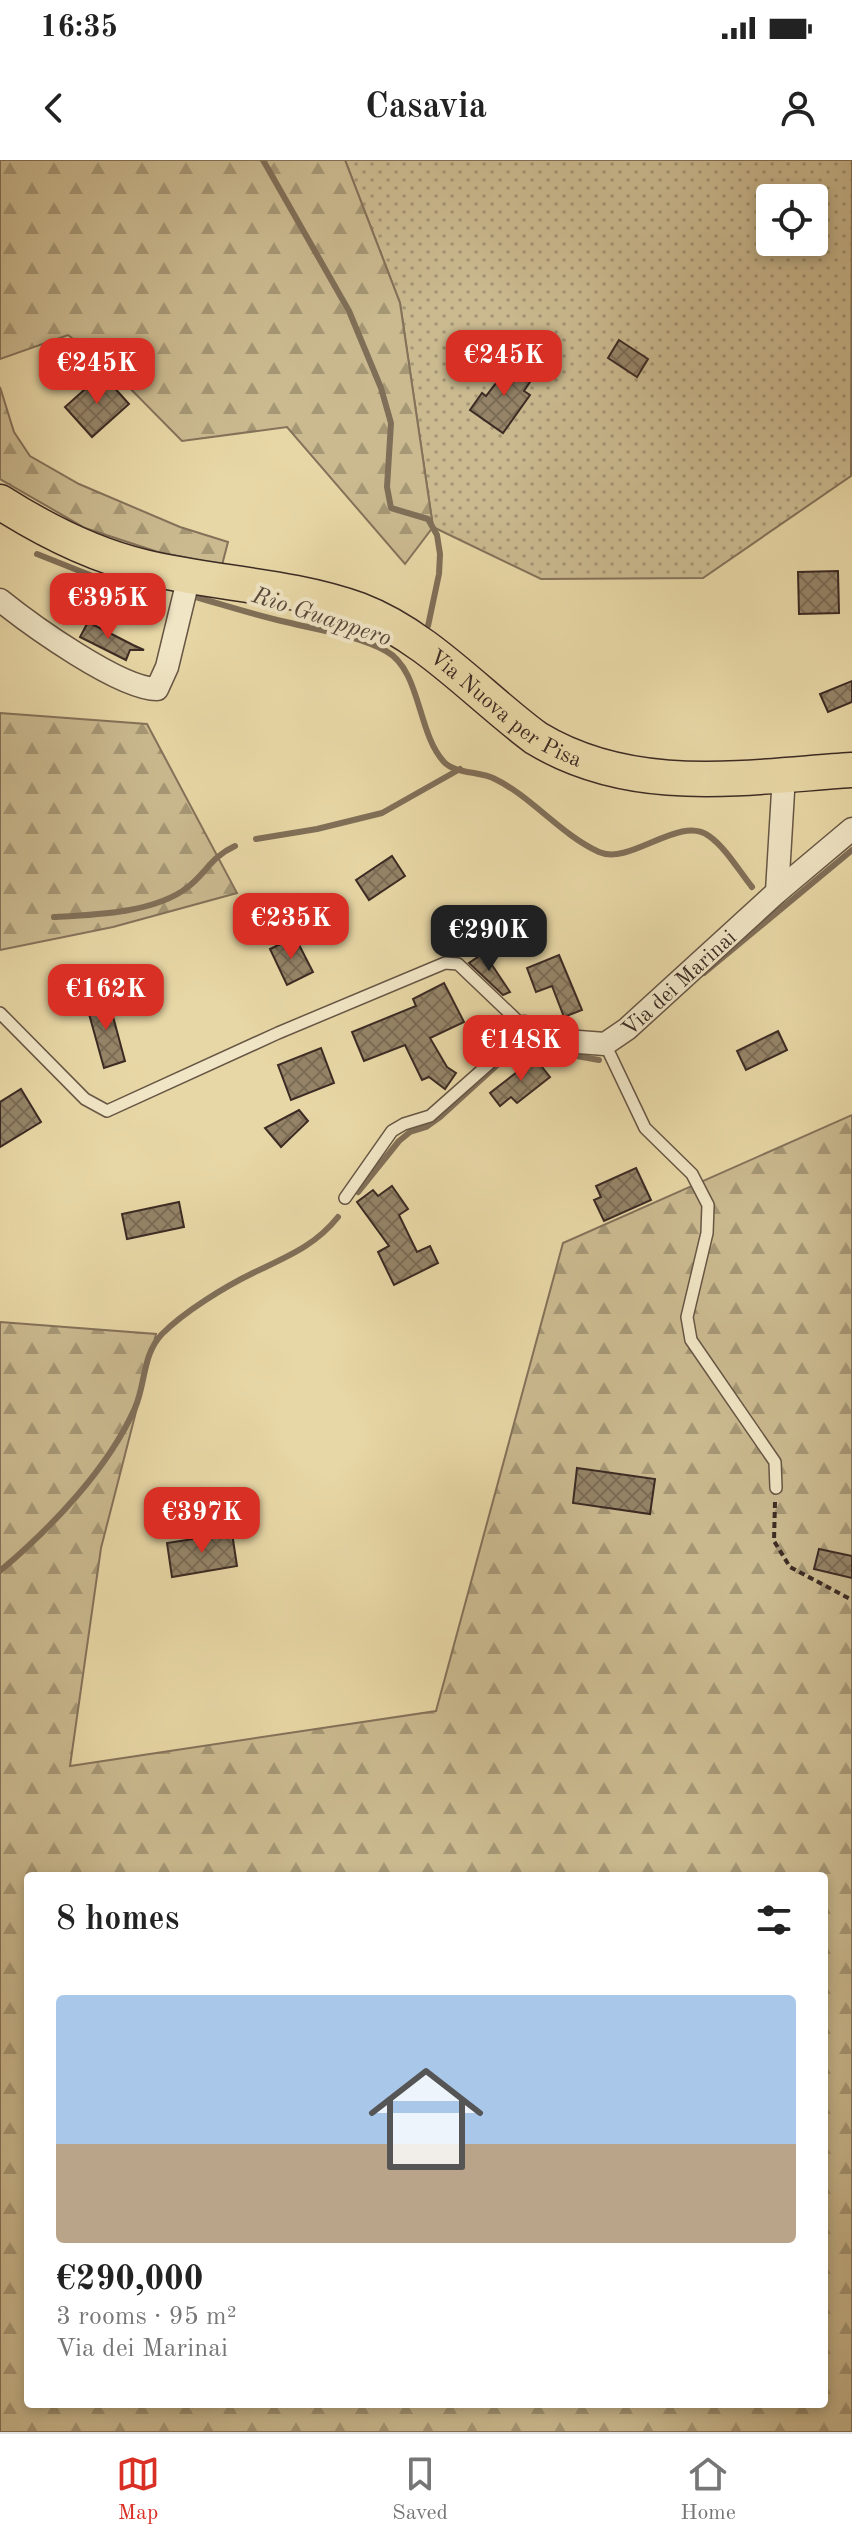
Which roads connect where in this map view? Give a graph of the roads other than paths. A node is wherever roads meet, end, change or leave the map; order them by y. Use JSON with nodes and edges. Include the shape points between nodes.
{"nodes":[{"id":1,"x":0,"y":502,"type":"edge"},
{"id":2,"x":189,"y":576,"type":"junction"},
{"id":3,"x":0,"y":600,"type":"edge"},
{"id":4,"x":852,"y":770,"type":"edge"},
{"id":5,"x":784,"y":775,"type":"junction"},
{"id":6,"x":852,"y":829,"type":"edge"},
{"id":7,"x":777,"y":892,"type":"junction"},
{"id":8,"x":0,"y":1013,"type":"edge"},
{"id":9,"x":524,"y":1027,"type":"junction"},
{"id":10,"x":605,"y":1044,"type":"junction"},
{"id":11,"x":345,"y":1198,"type":"dead end"},
{"id":12,"x":776,"y":1488,"type":"road end"}],
"edges":[{"from":1,"to":2,"type":"main road","name":"Via Nuova per Pisa","via":[[101,554]]},
{"from":2,"to":3,"type":"street","via":[[157,689],[142,689],[115,676]]},
{"from":2,"to":5,"type":"main road","name":"Via Nuova per Pisa","via":[[316,598],[375,617],[423,646],[536,738],[586,762],[653,778]]},
{"from":4,"to":5,"type":"main road","name":"Via Nuova per Pisa"},
{"from":5,"to":7,"type":"street"},
{"from":6,"to":7,"type":"street","name":"Via dei Marinai"},
{"from":7,"to":10,"type":"street","name":"Via dei Marinai"},
{"from":8,"to":9,"type":"lane","via":[[85,1099],[107,1111],[445,963],[458,964]]},
{"from":9,"to":10,"type":"street","name":"Via dei Marinai","via":[[552,1040]]},
{"from":9,"to":11,"type":"lane","via":[[430,1116],[392,1131]]},
{"from":10,"to":12,"type":"lane","via":[[645,1128],[692,1174],[708,1205],[707,1233],[687,1317],[691,1340],[775,1462]]}]}
